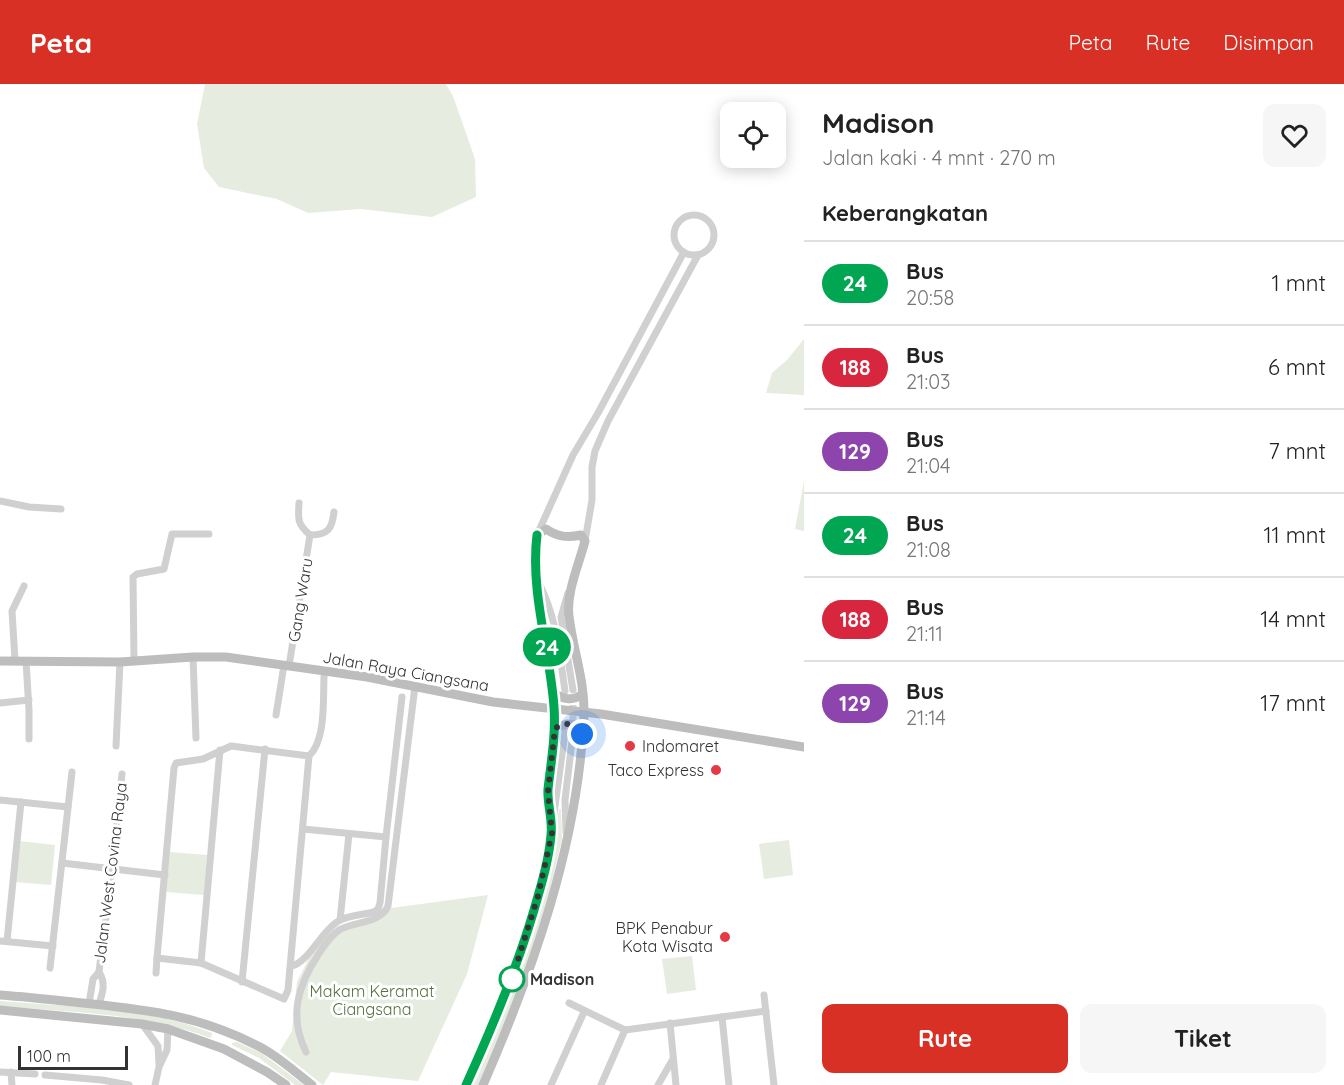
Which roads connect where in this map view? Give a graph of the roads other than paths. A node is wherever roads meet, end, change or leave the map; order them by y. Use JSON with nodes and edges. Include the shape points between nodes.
{"nodes":[{"id":1,"x":684,"y":252,"type":"junction"},
{"id":2,"x":698,"y":255,"type":"junction"},
{"id":3,"x":0,"y":501,"type":"edge"},
{"id":4,"x":299,"y":503,"type":"dead end"},
{"id":5,"x":61,"y":509,"type":"dead end"},
{"id":6,"x":334,"y":512,"type":"dead end"},
{"id":7,"x":545,"y":518,"type":"junction"},
{"id":8,"x":546,"y":529,"type":"junction"},
{"id":9,"x":209,"y":534,"type":"dead end"},
{"id":10,"x":310,"y":535,"type":"junction"},
{"id":11,"x":537,"y":535,"type":"junction"},
{"id":12,"x":583,"y":538,"type":"junction"},
{"id":13,"x":536,"y":575,"type":"junction"},
{"id":14,"x":24,"y":585,"type":"dead end"},
{"id":15,"x":193,"y":657,"type":"junction"},
{"id":16,"x":15,"y":660,"type":"junction"},
{"id":17,"x":134,"y":660,"type":"junction"},
{"id":18,"x":0,"y":661,"type":"edge"},
{"id":19,"x":26,"y":661,"type":"junction"},
{"id":20,"x":120,"y":662,"type":"junction"},
{"id":21,"x":286,"y":665,"type":"junction"},
{"id":22,"x":324,"y":677,"type":"dead end"},
{"id":23,"x":415,"y":686,"type":"junction"},
{"id":24,"x":553,"y":692,"type":"junction"},
{"id":25,"x":573,"y":692,"type":"junction"},
{"id":26,"x":402,"y":697,"type":"dead end"},
{"id":27,"x":29,"y":700,"type":"junction"},
{"id":28,"x":0,"y":703,"type":"edge"},
{"id":29,"x":554,"y":709,"type":"junction"},
{"id":30,"x":584,"y":712,"type":"junction"},
{"id":31,"x":276,"y":715,"type":"dead end"},
{"id":32,"x":555,"y":728,"type":"junction"},
{"id":33,"x":573,"y":733,"type":"junction"},
{"id":34,"x":196,"y":738,"type":"dead end"},
{"id":35,"x":29,"y":739,"type":"dead end"},
{"id":36,"x":116,"y":746,"type":"dead end"},
{"id":37,"x":804,"y":747,"type":"edge"},
{"id":38,"x":265,"y":749,"type":"junction"},
{"id":39,"x":220,"y":750,"type":"junction"},
{"id":40,"x":309,"y":756,"type":"junction"},
{"id":41,"x":72,"y":772,"type":"dead end"},
{"id":42,"x":122,"y":774,"type":"dead end"},
{"id":43,"x":0,"y":800,"type":"edge"},
{"id":44,"x":21,"y":802,"type":"junction"},
{"id":45,"x":68,"y":807,"type":"junction"},
{"id":46,"x":303,"y":829,"type":"junction"},
{"id":47,"x":552,"y":833,"type":"junction"},
{"id":48,"x":349,"y":834,"type":"junction"},
{"id":49,"x":386,"y":837,"type":"junction"},
{"id":50,"x":62,"y":863,"type":"junction"},
{"id":51,"x":112,"y":869,"type":"junction"},
{"id":52,"x":165,"y":875,"type":"junction"},
{"id":53,"x":340,"y":920,"type":"junction"},
{"id":54,"x":3,"y":941,"type":"edge"},
{"id":55,"x":53,"y":946,"type":"junction"},
{"id":56,"x":158,"y":958,"type":"junction"},
{"id":57,"x":201,"y":963,"type":"junction"},
{"id":58,"x":291,"y":966,"type":"junction"},
{"id":59,"x":50,"y":968,"type":"dead end"},
{"id":60,"x":99,"y":972,"type":"junction"},
{"id":61,"x":156,"y":973,"type":"dead end"},
{"id":62,"x":242,"y":982,"type":"junction"},
{"id":63,"x":764,"y":994,"type":"dead end"},
{"id":64,"x":0,"y":995,"type":"edge"},
{"id":65,"x":569,"y":1003,"type":"dead end"},
{"id":66,"x":94,"y":1004,"type":"junction"},
{"id":67,"x":0,"y":1010,"type":"edge"},
{"id":68,"x":766,"y":1011,"type":"junction"},
{"id":69,"x":585,"y":1012,"type":"junction"},
{"id":70,"x":722,"y":1017,"type":"junction"},
{"id":71,"x":669,"y":1023,"type":"junction"},
{"id":72,"x":142,"y":1024,"type":"junction"},
{"id":73,"x":168,"y":1029,"type":"junction"},
{"id":74,"x":625,"y":1030,"type":"junction"},
{"id":75,"x":231,"y":1034,"type":"junction"},
{"id":76,"x":224,"y":1049,"type":"junction"},
{"id":77,"x":306,"y":1052,"type":"dead end"},
{"id":78,"x":673,"y":1059,"type":"junction"},
{"id":79,"x":159,"y":1067,"type":"junction"},
{"id":80,"x":0,"y":1072,"type":"edge"},
{"id":81,"x":11,"y":1072,"type":"junction"},
{"id":82,"x":35,"y":1074,"type":"dead end"},
{"id":83,"x":45,"y":1075,"type":"dead end"},
{"id":84,"x":70,"y":1081,"type":"edge"},
{"id":85,"x":12,"y":1085,"type":"edge"},
{"id":86,"x":128,"y":1085,"type":"edge"},
{"id":87,"x":155,"y":1085,"type":"edge"},
{"id":88,"x":285,"y":1085,"type":"edge"},
{"id":89,"x":312,"y":1085,"type":"edge"},
{"id":90,"x":466,"y":1085,"type":"edge"},
{"id":91,"x":483,"y":1085,"type":"edge"},
{"id":92,"x":551,"y":1085,"type":"edge"},
{"id":93,"x":601,"y":1085,"type":"edge"},
{"id":94,"x":658,"y":1085,"type":"edge"},
{"id":95,"x":676,"y":1085,"type":"edge"},
{"id":96,"x":729,"y":1085,"type":"edge"},
{"id":97,"x":774,"y":1085,"type":"edge"}],
"edges":[{"from":1,"to":2,"type":"street"},
{"from":1,"to":2,"type":"street","via":[[675,240],[677,225],[688,215],[696,214],[709,220],[715,237],[706,252]]},
{"from":1,"to":7,"type":"street","via":[[573,455]]},
{"from":2,"to":12,"type":"street","via":[[595,452],[589,525]]},
{"from":3,"to":5,"type":"street"},
{"from":4,"to":10,"type":"street","name":"Gang Waru","via":[[299,523]]},
{"from":6,"to":10,"type":"street","name":"Gang Waru","via":[[332,527],[327,532]]},
{"from":7,"to":8,"type":"street"},
{"from":7,"to":11,"type":"street"},
{"from":8,"to":11,"type":"street"},
{"from":8,"to":12,"type":"street","via":[[554,535]]},
{"from":9,"to":17,"type":"street","via":[[172,534],[164,569],[134,577]]},
{"from":10,"to":21,"type":"street","name":"Gang Waru"},
{"from":11,"to":13,"type":"street"},
{"from":12,"to":25,"type":"street","via":[[569,602],[579,664]]},
{"from":13,"to":24,"type":"street"},
{"from":13,"to":25,"type":"street","via":[[550,603]]},
{"from":14,"to":16,"type":"street","via":[[12,610]]},
{"from":15,"to":17,"type":"street","name":"Jalan Raya Ciangsana"},
{"from":15,"to":21,"type":"street","name":"Jalan Raya Ciangsana"},
{"from":15,"to":34,"type":"street"},
{"from":16,"to":18,"type":"street","name":"Jalan Raya Ciangsana"},
{"from":16,"to":19,"type":"street","name":"Jalan Raya Ciangsana"},
{"from":17,"to":20,"type":"street","name":"Jalan Raya Ciangsana"},
{"from":19,"to":20,"type":"street","name":"Jalan Raya Ciangsana"},
{"from":19,"to":27,"type":"street"},
{"from":20,"to":36,"type":"street"},
{"from":21,"to":23,"type":"street","name":"Jalan Raya Ciangsana"},
{"from":21,"to":31,"type":"street","name":"Gang Waru"},
{"from":22,"to":40,"type":"street","via":[[320,735]]},
{"from":23,"to":29,"type":"street","name":"Jalan Raya Ciangsana","via":[[493,702]]},
{"from":23,"to":77,"type":"street","via":[[388,906],[385,914],[332,936],[303,978],[296,1023]]},
{"from":24,"to":25,"type":"street","via":[[563,699],[575,699]]},
{"from":24,"to":29,"type":"street"},
{"from":25,"to":30,"type":"street"},
{"from":26,"to":49,"type":"street"},
{"from":27,"to":28,"type":"street"},
{"from":27,"to":35,"type":"street"},
{"from":29,"to":30,"type":"street","name":"Jalan Raya Ciangsana"},
{"from":29,"to":32,"type":"street"},
{"from":30,"to":33,"type":"street"},
{"from":30,"to":37,"type":"street","name":"Jalan Raya Ciangsana"},
{"from":32,"to":33,"type":"street","via":[[576,725]]},
{"from":32,"to":47,"type":"street","via":[[548,792]]},
{"from":33,"to":47,"type":"street"},
{"from":33,"to":91,"type":"street","via":[[579,775],[566,841],[535,956]]},
{"from":38,"to":39,"type":"street","via":[[231,746]]},
{"from":38,"to":40,"type":"street"},
{"from":38,"to":62,"type":"street"},
{"from":39,"to":52,"type":"street","via":[[202,759],[176,763]]},
{"from":39,"to":57,"type":"street"},
{"from":40,"to":46,"type":"street"},
{"from":41,"to":45,"type":"street"},
{"from":42,"to":51,"type":"street","name":"Jalan West Covina Raya"},
{"from":43,"to":44,"type":"street"},
{"from":44,"to":45,"type":"street"},
{"from":44,"to":54,"type":"street"},
{"from":45,"to":50,"type":"street"},
{"from":46,"to":48,"type":"street"},
{"from":46,"to":58,"type":"street"},
{"from":47,"to":90,"type":"street","via":[[522,951]]},
{"from":48,"to":49,"type":"street"},
{"from":48,"to":53,"type":"street"},
{"from":49,"to":53,"type":"street","via":[[378,909]]},
{"from":50,"to":51,"type":"street"},
{"from":50,"to":55,"type":"street"},
{"from":51,"to":52,"type":"street"},
{"from":51,"to":60,"type":"street","name":"Jalan West Covina Raya"},
{"from":52,"to":56,"type":"street"},
{"from":53,"to":58,"type":"street","via":[[298,965]]},
{"from":54,"to":55,"type":"street"},
{"from":55,"to":59,"type":"street"},
{"from":56,"to":57,"type":"street"},
{"from":56,"to":61,"type":"street"},
{"from":57,"to":62,"type":"street"},
{"from":58,"to":62,"type":"street","via":[[284,999]]},
{"from":60,"to":66,"type":"street","name":"Jalan West Covina Raya","via":[[93,979]]},
{"from":60,"to":66,"type":"street","name":"Jalan West Covina Raya","via":[[103,990]]},
{"from":63,"to":68,"type":"street"},
{"from":64,"to":66,"type":"street"},
{"from":65,"to":69,"type":"street"},
{"from":66,"to":75,"type":"street","via":[[168,1013]]},
{"from":67,"to":72,"type":"street"},
{"from":68,"to":70,"type":"street"},
{"from":68,"to":97,"type":"street"},
{"from":69,"to":74,"type":"street"},
{"from":69,"to":92,"type":"street"},
{"from":70,"to":71,"type":"street"},
{"from":70,"to":96,"type":"street"},
{"from":71,"to":74,"type":"street"},
{"from":71,"to":78,"type":"street"},
{"from":72,"to":73,"type":"street"},
{"from":72,"to":79,"type":"street","via":[[158,1046]]},
{"from":73,"to":76,"type":"street"},
{"from":73,"to":79,"type":"street","via":[[167,1050]]},
{"from":74,"to":93,"type":"street"},
{"from":75,"to":76,"type":"street"},
{"from":75,"to":89,"type":"street","via":[[261,1048]]},
{"from":76,"to":88,"type":"street"},
{"from":78,"to":94,"type":"street"},
{"from":78,"to":95,"type":"street"},
{"from":79,"to":87,"type":"street"},
{"from":80,"to":81,"type":"street"},
{"from":81,"to":82,"type":"street"},
{"from":81,"to":85,"type":"street"},
{"from":83,"to":84,"type":"street"},
{"from":84,"to":86,"type":"street"}]}
